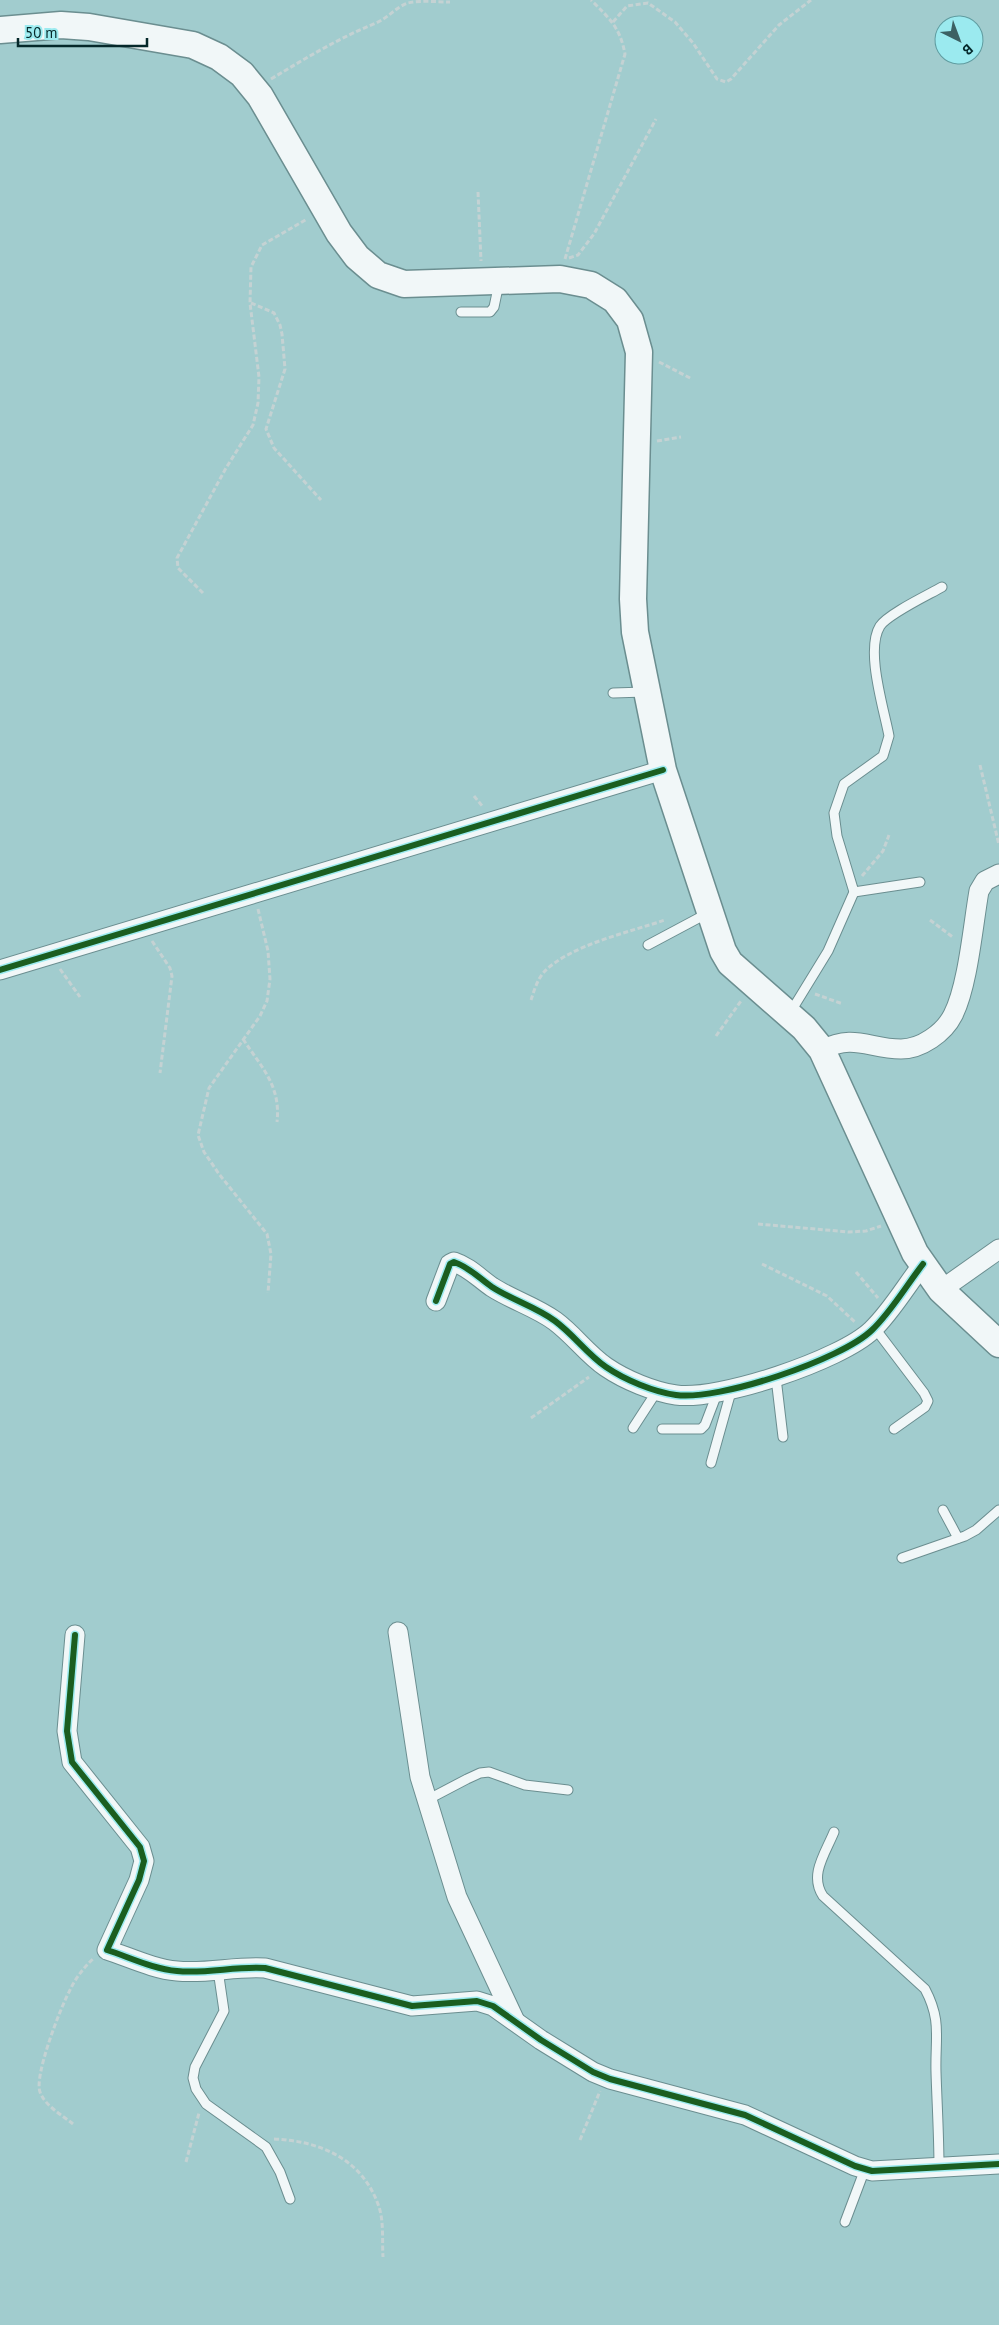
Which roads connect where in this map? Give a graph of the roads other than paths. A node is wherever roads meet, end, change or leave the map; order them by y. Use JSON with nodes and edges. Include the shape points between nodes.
{"nodes":[{"id":1,"x":0,"y":30,"type":"edge"},
{"id":2,"x":491,"y":281,"type":"junction"},
{"id":3,"x":461,"y":312,"type":"dead end"},
{"id":4,"x":942,"y":587,"type":"dead end"},
{"id":5,"x":647,"y":692,"type":"junction"},
{"id":6,"x":613,"y":693,"type":"dead end"},
{"id":7,"x":663,"y":770,"type":"junction"},
{"id":8,"x":999,"y":874,"type":"edge"},
{"id":9,"x":920,"y":882,"type":"dead end"},
{"id":10,"x":853,"y":888,"type":"junction"},
{"id":11,"x":710,"y":912,"type":"junction"},
{"id":12,"x":648,"y":945,"type":"dead end"},
{"id":13,"x":0,"y":970,"type":"edge"},
{"id":14,"x":789,"y":1015,"type":"junction"},
{"id":15,"x":822,"y":1050,"type":"junction"},
{"id":16,"x":999,"y":1249,"type":"edge"},
{"id":17,"x":923,"y":1264,"type":"junction"},
{"id":18,"x":941,"y":1290,"type":"junction"},
{"id":19,"x":436,"y":1300,"type":"dead end"},
{"id":20,"x":871,"y":1331,"type":"junction"},
{"id":21,"x":999,"y":1344,"type":"edge"},
{"id":22,"x":776,"y":1378,"type":"junction"},
{"id":23,"x":725,"y":1389,"type":"junction"},
{"id":24,"x":657,"y":1391,"type":"junction"},
{"id":25,"x":633,"y":1428,"type":"dead end"},
{"id":26,"x":662,"y":1429,"type":"dead end"},
{"id":27,"x":894,"y":1429,"type":"dead end"},
{"id":28,"x":783,"y":1437,"type":"dead end"},
{"id":29,"x":711,"y":1462,"type":"dead end"},
{"id":30,"x":944,"y":1510,"type":"dead end"},
{"id":31,"x":999,"y":1510,"type":"edge"},
{"id":32,"x":958,"y":1538,"type":"junction"},
{"id":33,"x":902,"y":1558,"type":"dead end"},
{"id":34,"x":398,"y":1632,"type":"dead end"},
{"id":35,"x":74,"y":1635,"type":"dead end"},
{"id":36,"x":568,"y":1790,"type":"dead end"},
{"id":37,"x":427,"y":1800,"type":"junction"},
{"id":38,"x":834,"y":1832,"type":"dead end"},
{"id":39,"x":218,"y":1970,"type":"junction"},
{"id":40,"x":514,"y":2019,"type":"junction"},
{"id":41,"x":999,"y":2164,"type":"edge"},
{"id":42,"x":939,"y":2168,"type":"junction"},
{"id":43,"x":865,"y":2169,"type":"junction"},
{"id":44,"x":290,"y":2198,"type":"dead end"},
{"id":45,"x":846,"y":2222,"type":"dead end"}],
"edges":[{"from":1,"to":2,"type":"main road","via":[[61,25],[89,27],[193,45],[219,57],[242,74],[255,89],[357,257],[378,274],[404,284]]},
{"from":2,"to":3,"type":"lane","via":[[494,307],[490,312]]},
{"from":2,"to":5,"type":"main road","via":[[563,269],[615,300],[630,320],[639,352],[633,599]]},
{"from":4,"to":10,"type":"lane","via":[[881,625],[876,636],[875,662],[889,736],[887,746],[883,756],[844,784],[834,813]]},
{"from":5,"to":6,"type":"lane"},
{"from":5,"to":7,"type":"main road"},
{"from":7,"to":11,"type":"main road"},
{"from":7,"to":13,"type":"street"},
{"from":8,"to":15,"type":"street","via":[[985,882],[979,891],[960,998],[953,1016],[939,1033],[923,1044],[902,1049],[848,1041],[836,1042]]},
{"from":9,"to":10,"type":"lane"},
{"from":10,"to":14,"type":"lane","via":[[844,919]]},
{"from":11,"to":12,"type":"lane"},
{"from":11,"to":14,"type":"main road","via":[[730,963]]},
{"from":14,"to":15,"type":"main road"},
{"from":15,"to":17,"type":"main road"},
{"from":16,"to":18,"type":"street"},
{"from":17,"to":18,"type":"main road"},
{"from":17,"to":20,"type":"street"},
{"from":18,"to":21,"type":"main road"},
{"from":19,"to":24,"type":"street","via":[[450,1264],[461,1264],[493,1287],[557,1323],[604,1366]]},
{"from":20,"to":22,"type":"street","via":[[859,1340]]},
{"from":20,"to":27,"type":"lane","via":[[928,1401]]},
{"from":22,"to":23,"type":"street"},
{"from":22,"to":28,"type":"lane"},
{"from":23,"to":24,"type":"street","via":[[677,1396]]},
{"from":23,"to":26,"type":"lane","via":[[700,1429]]},
{"from":23,"to":29,"type":"lane"},
{"from":24,"to":25,"type":"lane"},
{"from":30,"to":32,"type":"lane"},
{"from":31,"to":32,"type":"lane","via":[[976,1530]]},
{"from":32,"to":33,"type":"lane"},
{"from":34,"to":37,"type":"street","via":[[420,1777]]},
{"from":35,"to":39,"type":"street","via":[[67,1731],[72,1762],[140,1847],[144,1861],[139,1880],[107,1950],[162,1969]]},
{"from":36,"to":37,"type":"lane","via":[[525,1785],[489,1772],[467,1778]]},
{"from":37,"to":40,"type":"street","via":[[457,1897]]},
{"from":38,"to":42,"type":"lane","via":[[817,1873],[817,1887],[925,1989],[933,2004],[938,2025]]},
{"from":39,"to":40,"type":"street","via":[[266,1968],[412,2006],[477,2001],[493,2006]]},
{"from":39,"to":44,"type":"lane","via":[[224,2011],[195,2067],[193,2078],[201,2100],[272,2155]]},
{"from":40,"to":43,"type":"street","via":[[541,2040],[606,2077],[745,2115]]},
{"from":41,"to":42,"type":"street"},
{"from":42,"to":43,"type":"street","via":[[888,2172]]},
{"from":43,"to":45,"type":"lane"}]}
